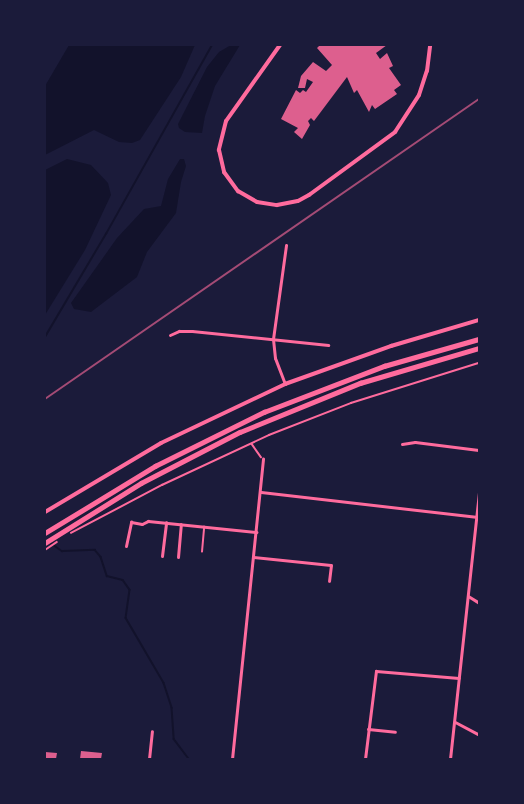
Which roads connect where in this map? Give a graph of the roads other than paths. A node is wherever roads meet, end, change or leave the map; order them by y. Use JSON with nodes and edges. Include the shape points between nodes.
{"nodes":[{"id":1,"x":280,"y":45,"type":"edge"},
{"id":2,"x":430,"y":45,"type":"edge"},
{"id":3,"x":286,"y":245,"type":"dead end"},
{"id":4,"x":479,"y":320,"type":"edge"},
{"id":5,"x":170,"y":335,"type":"dead end"},
{"id":6,"x":273,"y":339,"type":"junction"},
{"id":7,"x":479,"y":339,"type":"edge"},
{"id":8,"x":328,"y":345,"type":"dead end"},
{"id":9,"x":479,"y":348,"type":"edge"},
{"id":10,"x":285,"y":384,"type":"junction"},
{"id":11,"x":402,"y":444,"type":"dead end"},
{"id":12,"x":479,"y":450,"type":"edge"},
{"id":13,"x":263,"y":459,"type":"road end"},
{"id":14,"x":261,"y":492,"type":"junction"},
{"id":15,"x":479,"y":493,"type":"edge"},
{"id":16,"x":45,"y":512,"type":"edge"},
{"id":17,"x":477,"y":517,"type":"junction"},
{"id":18,"x":166,"y":522,"type":"junction"},
{"id":19,"x":181,"y":524,"type":"junction"},
{"id":20,"x":204,"y":526,"type":"junction"},
{"id":21,"x":477,"y":531,"type":"edge"},
{"id":22,"x":256,"y":532,"type":"junction"},
{"id":23,"x":45,"y":533,"type":"edge"},
{"id":24,"x":45,"y":543,"type":"edge"},
{"id":25,"x":126,"y":546,"type":"dead end"},
{"id":26,"x":202,"y":552,"type":"dead end"},
{"id":27,"x":162,"y":556,"type":"dead end"},
{"id":28,"x":253,"y":556,"type":"junction"},
{"id":29,"x":178,"y":557,"type":"dead end"},
{"id":30,"x":329,"y":581,"type":"dead end"},
{"id":31,"x":468,"y":596,"type":"junction"},
{"id":32,"x":479,"y":603,"type":"edge"},
{"id":33,"x":459,"y":678,"type":"junction"},
{"id":34,"x":455,"y":722,"type":"junction"},
{"id":35,"x":368,"y":729,"type":"junction"},
{"id":36,"x":152,"y":730,"type":"dead end"},
{"id":37,"x":395,"y":732,"type":"dead end"},
{"id":38,"x":479,"y":735,"type":"edge"},
{"id":39,"x":149,"y":759,"type":"edge"},
{"id":40,"x":232,"y":759,"type":"edge"},
{"id":41,"x":365,"y":759,"type":"edge"},
{"id":42,"x":450,"y":759,"type":"edge"}],
"edges":[{"from":1,"to":2,"type":"street","via":[[226,121],[219,150],[224,172],[238,191],[257,202],[278,205],[309,195],[395,132],[419,95]]},
{"from":3,"to":6,"type":"street"},
{"from":4,"to":10,"type":"street"},
{"from":5,"to":6,"type":"street","via":[[185,330]]},
{"from":6,"to":8,"type":"street"},
{"from":6,"to":10,"type":"street"},
{"from":7,"to":23,"type":"highway","via":[[376,369],[264,412],[154,466]]},
{"from":9,"to":24,"type":"highway","via":[[360,383],[267,420],[156,475]]},
{"from":10,"to":16,"type":"street","via":[[161,443]]},
{"from":11,"to":12,"type":"street","via":[[414,441]]},
{"from":13,"to":14,"type":"street"},
{"from":14,"to":17,"type":"street"},
{"from":14,"to":22,"type":"street"},
{"from":15,"to":17,"type":"street"},
{"from":17,"to":21,"type":"street"},
{"from":18,"to":19,"type":"street"},
{"from":18,"to":25,"type":"street","via":[[130,523]]},
{"from":18,"to":27,"type":"street"},
{"from":19,"to":20,"type":"street"},
{"from":19,"to":29,"type":"street"},
{"from":20,"to":22,"type":"street"},
{"from":20,"to":26,"type":"lane"},
{"from":21,"to":31,"type":"street"},
{"from":22,"to":28,"type":"street"},
{"from":28,"to":30,"type":"street","via":[[331,565]]},
{"from":28,"to":40,"type":"street"},
{"from":31,"to":32,"type":"street"},
{"from":31,"to":33,"type":"street"},
{"from":33,"to":34,"type":"street"},
{"from":33,"to":35,"type":"street","via":[[376,671]]},
{"from":34,"to":38,"type":"street"},
{"from":34,"to":42,"type":"street"},
{"from":35,"to":37,"type":"street"},
{"from":35,"to":41,"type":"street"},
{"from":36,"to":39,"type":"street"}]}
